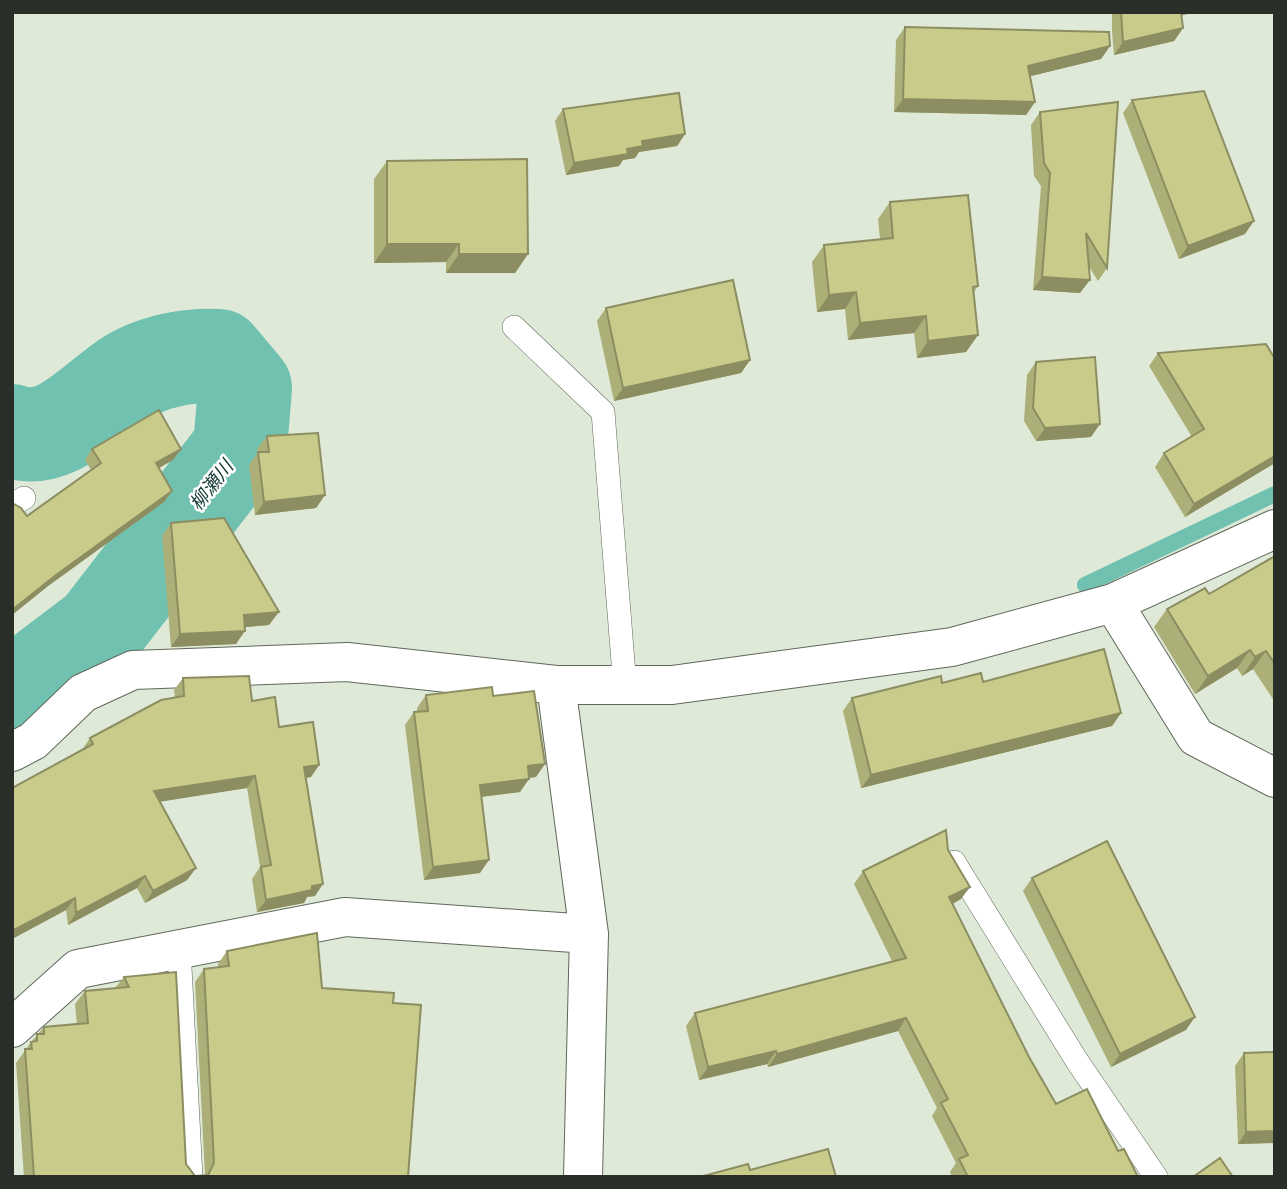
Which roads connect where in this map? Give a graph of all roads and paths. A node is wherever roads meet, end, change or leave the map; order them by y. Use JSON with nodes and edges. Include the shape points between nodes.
{"nodes":[{"id":1,"x":514,"y":327,"type":"dead end"},
{"id":2,"x":1275,"y":529,"type":"edge"},
{"id":3,"x":1113,"y":603,"type":"junction"},
{"id":4,"x":556,"y":685,"type":"junction"},
{"id":5,"x":625,"y":687,"type":"junction"},
{"id":6,"x":12,"y":751,"type":"edge"},
{"id":7,"x":1275,"y":778,"type":"edge"},
{"id":8,"x":951,"y":856,"type":"edge"},
{"id":9,"x":589,"y":934,"type":"junction"},
{"id":10,"x":179,"y":948,"type":"junction"},
{"id":11,"x":12,"y":1028,"type":"edge"},
{"id":12,"x":191,"y":1177,"type":"edge"},
{"id":13,"x":583,"y":1177,"type":"edge"},
{"id":14,"x":1156,"y":1177,"type":"edge"}],
"edges":[{"from":1,"to":5,"type":"lane","via":[[603,412]]},
{"from":2,"to":3,"type":"street"},
{"from":3,"to":5,"type":"street","via":[[952,647],[672,685]]},
{"from":3,"to":7,"type":"street","via":[[1196,737]]},
{"from":4,"to":5,"type":"street"},
{"from":4,"to":6,"type":"street","via":[[347,662],[133,670],[83,694],[33,741]]},
{"from":4,"to":9,"type":"street"},
{"from":8,"to":14,"type":"lane","via":[[1077,1061]]},
{"from":9,"to":10,"type":"street","via":[[345,918]]},
{"from":9,"to":13,"type":"street"},
{"from":10,"to":11,"type":"street","via":[[78,969]]},
{"from":10,"to":12,"type":"lane"}]}
